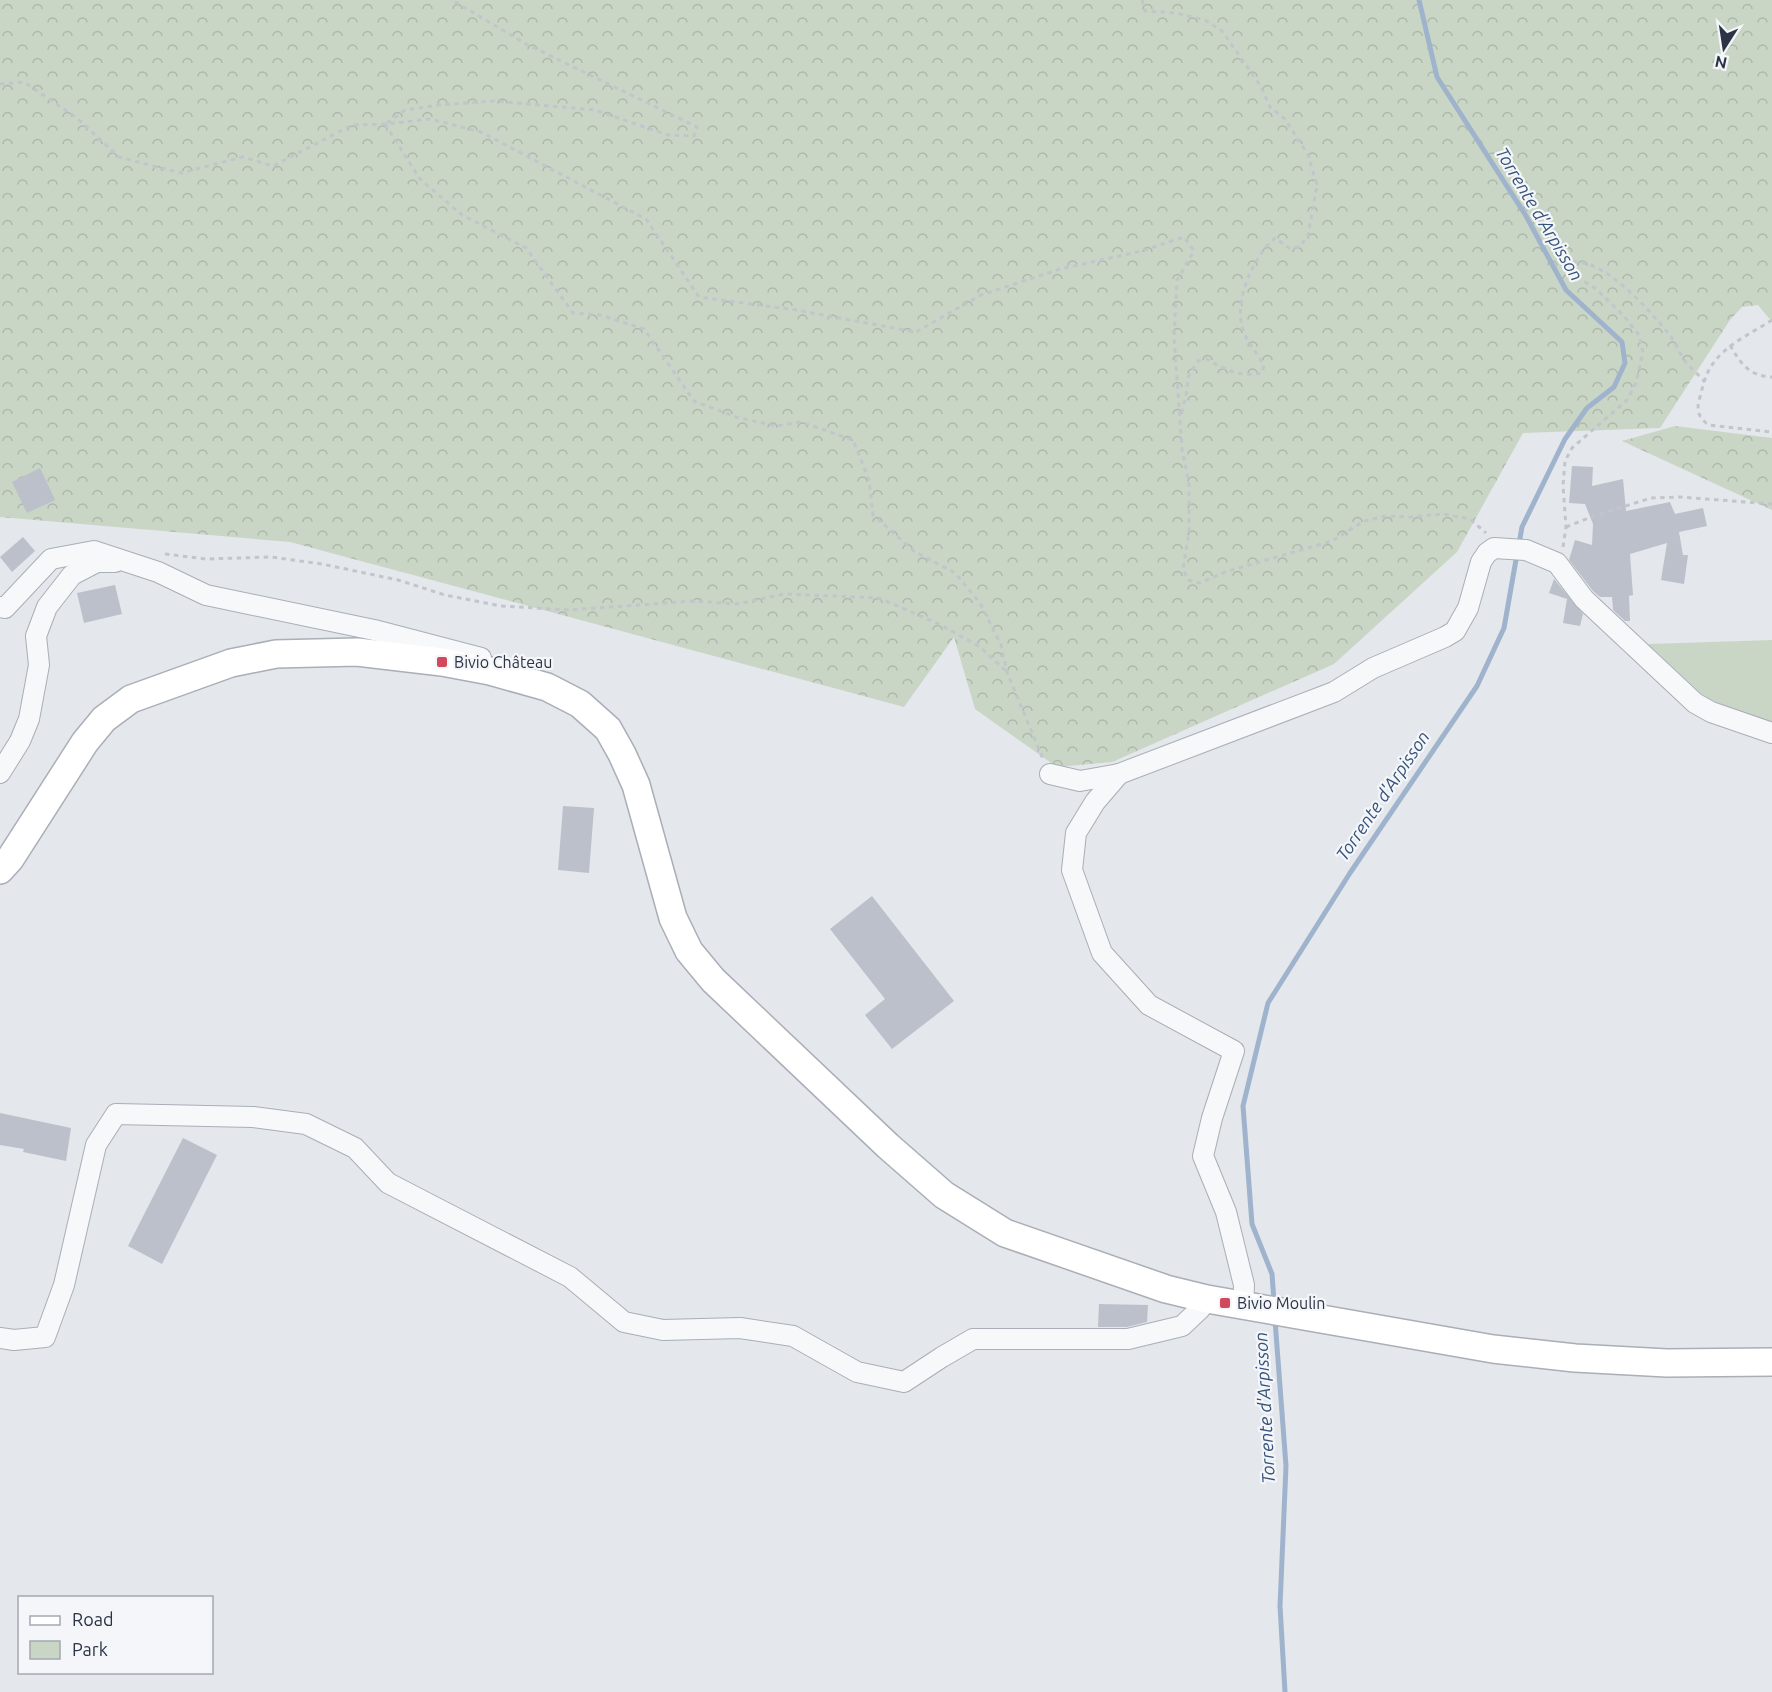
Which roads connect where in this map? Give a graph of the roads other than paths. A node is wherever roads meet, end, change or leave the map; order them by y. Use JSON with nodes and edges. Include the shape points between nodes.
{"nodes":[{"id":1,"x":127,"y":562,"type":"junction"},
{"id":2,"x":0,"y":607,"type":"edge"},
{"id":3,"x":490,"y":671,"type":"junction"},
{"id":4,"x":1772,"y":734,"type":"edge"},
{"id":5,"x":0,"y":773,"type":"edge"},
{"id":6,"x":1050,"y":774,"type":"road end"},
{"id":7,"x":1119,"y":774,"type":"junction"},
{"id":8,"x":0,"y":870,"type":"edge"},
{"id":9,"x":1207,"y":1299,"type":"junction"},
{"id":10,"x":1250,"y":1307,"type":"junction"},
{"id":11,"x":0,"y":1338,"type":"edge"},
{"id":12,"x":1772,"y":1362,"type":"edge"}],
"edges":[{"from":1,"to":2,"type":"street","via":[[94,551],[51,559],[4,608]]},
{"from":1,"to":3,"type":"street","via":[[158,572],[206,596],[374,630],[476,656],[488,660]]},
{"from":1,"to":5,"type":"street","via":[[97,562],[72,575],[47,607],[36,636],[39,665],[28,719],[20,741]]},
{"from":3,"to":8,"type":"main road","via":[[357,652],[276,654],[231,663],[131,699],[104,719],[85,742]]},
{"from":3,"to":9,"type":"main road","via":[[548,687],[580,704],[608,729],[636,784],[673,918],[689,951],[713,980],[888,1146],[944,1195],[1005,1233],[1166,1289]]},
{"from":4,"to":7,"type":"street","via":[[1695,703],[1584,599],[1557,563],[1526,550],[1500,548],[1487,553],[1481,562],[1468,609],[1455,631],[1445,638],[1373,668],[1334,692]]},
{"from":6,"to":7,"type":"street","via":[[1080,781]]},
{"from":7,"to":10,"type":"street","via":[[1076,833],[1072,870],[1102,953],[1149,1005],[1234,1051],[1203,1156],[1226,1212]]},
{"from":9,"to":10,"type":"main road"},
{"from":9,"to":11,"type":"street","via":[[1182,1326],[1128,1339],[973,1340],[904,1382],[857,1372],[793,1336],[740,1328],[663,1330],[624,1322],[570,1277],[388,1183],[355,1148],[306,1124],[253,1117],[116,1114],[96,1145],[64,1285],[45,1337]]},
{"from":10,"to":12,"type":"main road","via":[[1493,1349],[1575,1358],[1667,1363]]}]}
